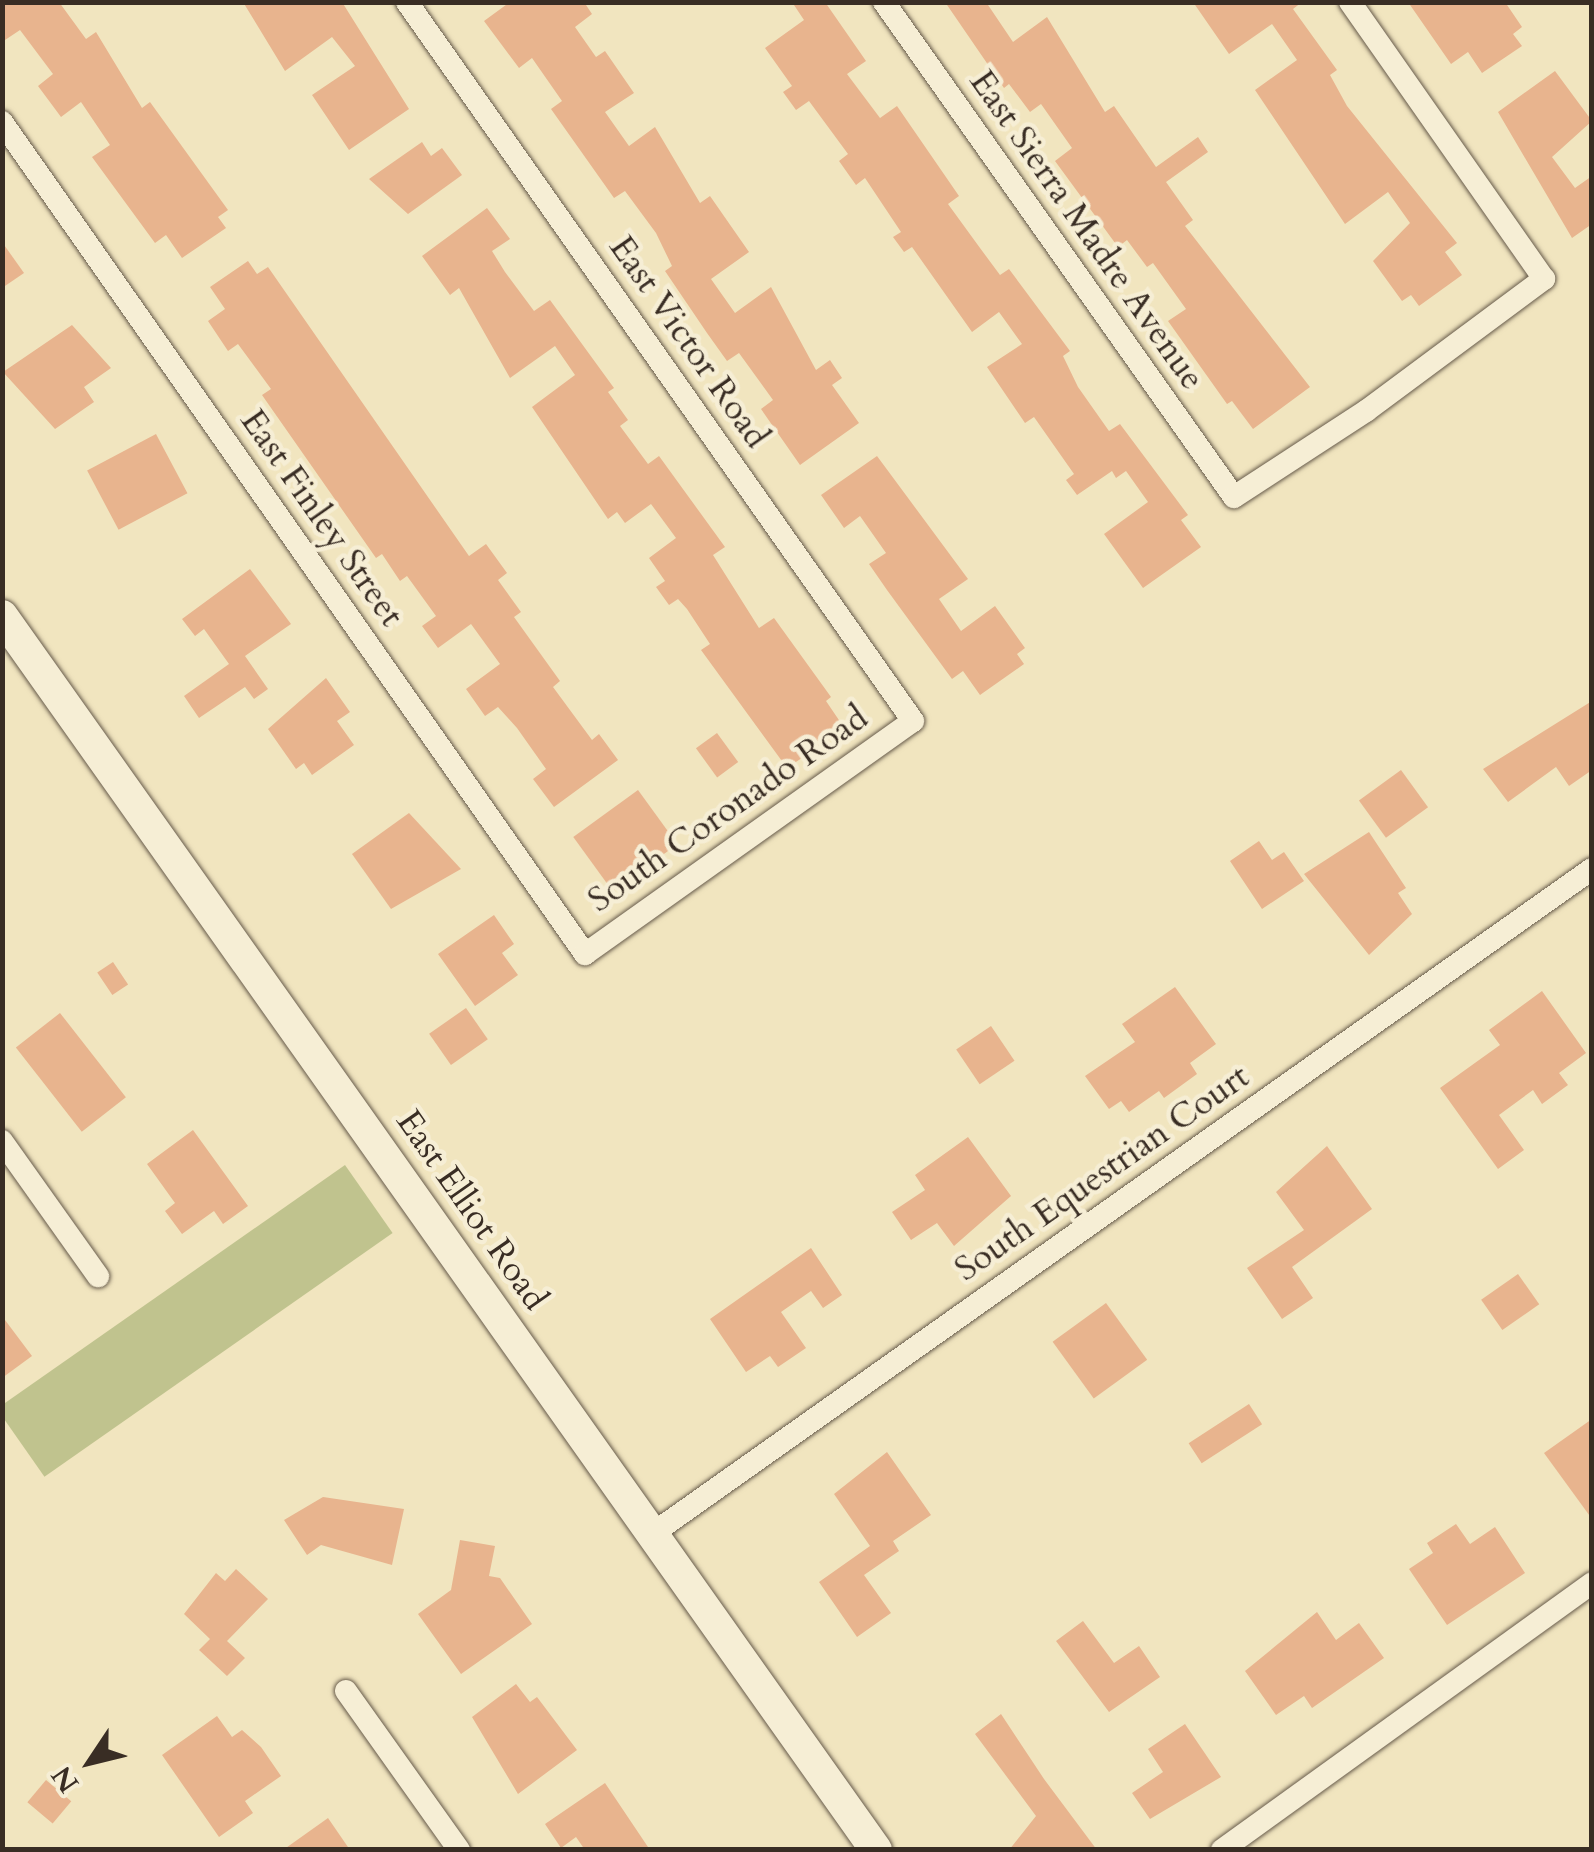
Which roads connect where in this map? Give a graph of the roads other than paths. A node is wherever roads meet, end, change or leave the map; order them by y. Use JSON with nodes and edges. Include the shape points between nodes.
{"nodes":[{"id":1,"x":408,"y":2,"type":"edge"},
{"id":2,"x":884,"y":2,"type":"edge"},
{"id":3,"x":1350,"y":2,"type":"edge"},
{"id":4,"x":2,"y":122,"type":"edge"},
{"id":5,"x":2,"y":616,"type":"edge"},
{"id":6,"x":912,"y":721,"type":"joint"},
{"id":7,"x":1592,"y":869,"type":"edge"},
{"id":8,"x":585,"y":954,"type":"joint"},
{"id":9,"x":2,"y":1141,"type":"edge"},
{"id":10,"x":98,"y":1276,"type":"dead end"},
{"id":11,"x":652,"y":1534,"type":"junction"},
{"id":12,"x":1592,"y":1583,"type":"edge"},
{"id":13,"x":346,"y":1692,"type":"dead end"},
{"id":14,"x":460,"y":1850,"type":"edge"},
{"id":15,"x":876,"y":1850,"type":"edge"},
{"id":16,"x":1222,"y":1850,"type":"edge"}],
"edges":[{"from":1,"to":6,"type":"street","name":"East Victor Road"},
{"from":2,"to":3,"type":"street","name":"East Sierra Madre Avenue","via":[[1234,497],[1366,411],[1544,278]]},
{"from":4,"to":8,"type":"street","name":"East Finley Street"},
{"from":5,"to":11,"type":"main road","name":"East Elliot Road"},
{"from":6,"to":8,"type":"street","name":"South Coronado Road"},
{"from":7,"to":11,"type":"street","name":"South Equestrian Court"},
{"from":9,"to":10,"type":"street"},
{"from":11,"to":15,"type":"main road","name":"East Elliot Road"},
{"from":12,"to":16,"type":"street"},
{"from":13,"to":14,"type":"street"}]}
